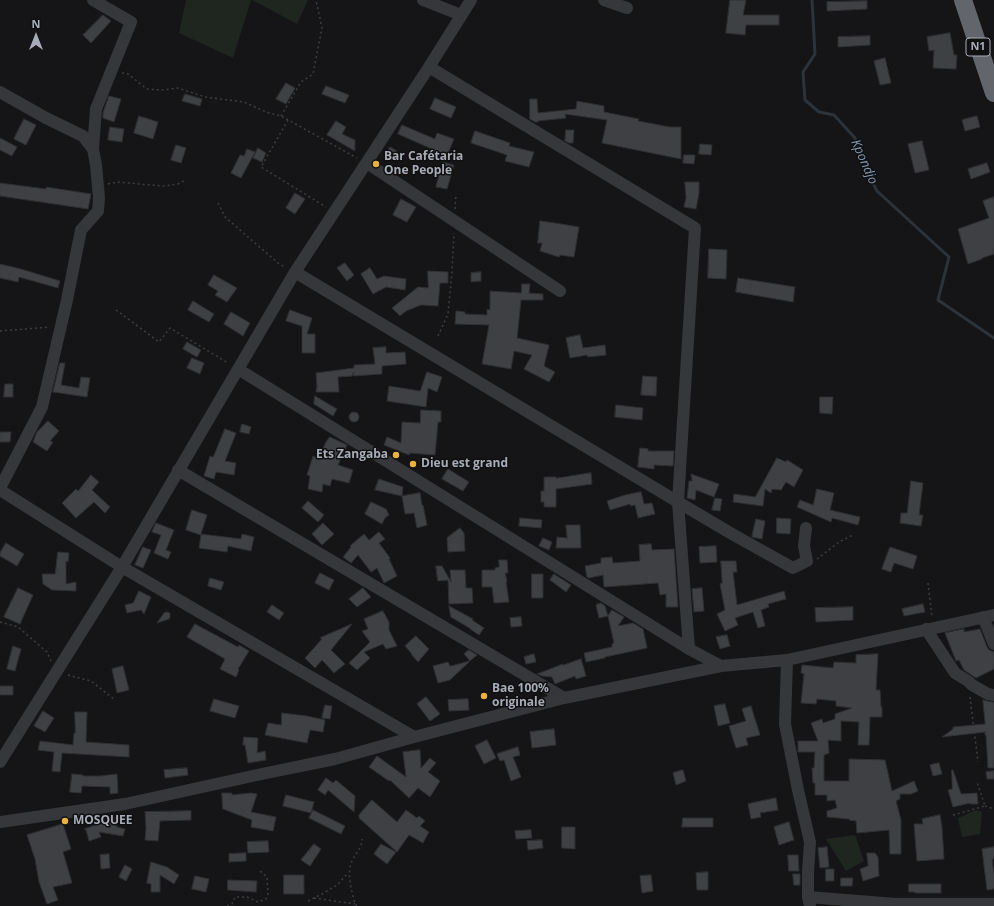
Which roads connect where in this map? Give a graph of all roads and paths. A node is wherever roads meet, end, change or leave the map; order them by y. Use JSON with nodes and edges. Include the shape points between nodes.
{"nodes":[{"id":1,"x":93,"y":0,"type":"edge"},
{"id":2,"x":316,"y":0,"type":"edge"},
{"id":3,"x":424,"y":0,"type":"edge"},
{"id":4,"x":471,"y":0,"type":"edge"},
{"id":5,"x":604,"y":0,"type":"edge"},
{"id":6,"x":963,"y":0,"type":"edge"},
{"id":7,"x":626,"y":8,"type":"dead end"},
{"id":8,"x":462,"y":15,"type":"junction"},
{"id":9,"x":429,"y":67,"type":"junction"},
{"id":10,"x":110,"y":70,"type":"junction"},
{"id":11,"x":0,"y":92,"type":"edge"},
{"id":12,"x":994,"y":93,"type":"edge"},
{"id":13,"x":281,"y":116,"type":"junction"},
{"id":14,"x":288,"y":120,"type":"junction"},
{"id":15,"x":93,"y":149,"type":"junction"},
{"id":16,"x":367,"y":163,"type":"junction"},
{"id":17,"x":185,"y":180,"type":"dead end"},
{"id":18,"x":98,"y":186,"type":"junction"},
{"id":19,"x":456,"y":195,"type":"dead end"},
{"id":20,"x":218,"y":202,"type":"dead end"},
{"id":21,"x":334,"y":213,"type":"junction"},
{"id":22,"x":455,"y":221,"type":"junction"},
{"id":23,"x":295,"y":272,"type":"junction"},
{"id":24,"x":560,"y":291,"type":"dead end"},
{"id":25,"x":116,"y":310,"type":"dead end"},
{"id":26,"x":61,"y":325,"type":"junction"},
{"id":27,"x":0,"y":331,"type":"edge"},
{"id":28,"x":438,"y":336,"type":"dead end"},
{"id":29,"x":238,"y":369,"type":"junction"},
{"id":30,"x":178,"y":470,"type":"junction"},
{"id":31,"x":0,"y":489,"type":"edge"},
{"id":32,"x":678,"y":502,"type":"junction"},
{"id":33,"x":806,"y":528,"type":"dead end"},
{"id":34,"x":852,"y":535,"type":"dead end"},
{"id":35,"x":807,"y":560,"type":"junction"},
{"id":36,"x":122,"y":567,"type":"junction"},
{"id":37,"x":928,"y":583,"type":"dead end"},
{"id":38,"x":988,"y":616,"type":"edge"},
{"id":39,"x":930,"y":629,"type":"junction"},
{"id":40,"x":994,"y":644,"type":"edge"},
{"id":41,"x":689,"y":650,"type":"junction"},
{"id":42,"x":787,"y":660,"type":"junction"},
{"id":43,"x":721,"y":666,"type":"junction"},
{"id":44,"x":968,"y":681,"type":"junction"},
{"id":45,"x":994,"y":695,"type":"edge"},
{"id":46,"x":564,"y":698,"type":"junction"},
{"id":47,"x":414,"y":737,"type":"junction"},
{"id":48,"x":0,"y":762,"type":"edge"},
{"id":49,"x":978,"y":762,"type":"dead end"},
{"id":50,"x":977,"y":782,"type":"dead end"},
{"id":51,"x":985,"y":806,"type":"junction"},
{"id":52,"x":994,"y":809,"type":"edge"},
{"id":53,"x":953,"y":815,"type":"dead end"},
{"id":54,"x":0,"y":822,"type":"edge"},
{"id":55,"x":362,"y":839,"type":"dead end"},
{"id":56,"x":259,"y":870,"type":"dead end"},
{"id":57,"x":349,"y":872,"type":"junction"},
{"id":58,"x":314,"y":898,"type":"junction"},
{"id":59,"x":308,"y":901,"type":"dead end"},
{"id":60,"x":809,"y":901,"type":"edge"},
{"id":61,"x":994,"y":904,"type":"edge"},
{"id":62,"x":356,"y":905,"type":"edge"},
{"id":63,"x":227,"y":906,"type":"edge"}],
"edges":[{"from":1,"to":10,"type":"street","via":[[130,22]]},
{"from":2,"to":13,"type":"path","via":[[322,28],[313,74],[301,82]]},
{"from":3,"to":8,"type":"street"},
{"from":4,"to":8,"type":"street"},
{"from":5,"to":7,"type":"street"},
{"from":6,"to":12,"type":"highway","number":"N1"},
{"from":8,"to":9,"type":"street"},
{"from":9,"to":16,"type":"street"},
{"from":9,"to":32,"type":"street","via":[[695,228]]},
{"from":10,"to":13,"type":"path","via":[[128,74],[147,89],[178,88],[205,97],[244,102]]},
{"from":10,"to":15,"type":"street","via":[[96,109]]},
{"from":11,"to":15,"type":"street","via":[[83,136]]},
{"from":13,"to":14,"type":"path"},
{"from":14,"to":16,"type":"path"},
{"from":14,"to":21,"type":"path","via":[[261,168]]},
{"from":15,"to":18,"type":"street"},
{"from":16,"to":21,"type":"street"},
{"from":16,"to":22,"type":"street"},
{"from":17,"to":18,"type":"path","via":[[178,184],[163,186],[117,182]]},
{"from":18,"to":26,"type":"street","via":[[98,211],[81,230]]},
{"from":19,"to":22,"type":"path"},
{"from":20,"to":23,"type":"path","via":[[225,217],[278,263]]},
{"from":21,"to":23,"type":"street"},
{"from":22,"to":24,"type":"street"},
{"from":22,"to":28,"type":"path","via":[[448,314]]},
{"from":23,"to":29,"type":"street"},
{"from":23,"to":32,"type":"street"},
{"from":25,"to":29,"type":"path","via":[[159,342],[170,328]]},
{"from":26,"to":27,"type":"path"},
{"from":26,"to":31,"type":"street","via":[[42,406]]},
{"from":29,"to":30,"type":"street"},
{"from":29,"to":41,"type":"street"},
{"from":30,"to":36,"type":"street"},
{"from":30,"to":46,"type":"street"},
{"from":31,"to":36,"type":"street"},
{"from":32,"to":35,"type":"street","via":[[793,568]]},
{"from":32,"to":41,"type":"street"},
{"from":33,"to":35,"type":"street","via":[[804,546]]},
{"from":34,"to":35,"type":"path","via":[[818,558]]},
{"from":36,"to":47,"type":"street"},
{"from":36,"to":48,"type":"street"},
{"from":37,"to":39,"type":"path"},
{"from":38,"to":39,"type":"street"},
{"from":38,"to":40,"type":"street"},
{"from":39,"to":42,"type":"street"},
{"from":39,"to":44,"type":"street","via":[[955,673]]},
{"from":41,"to":43,"type":"street"},
{"from":42,"to":43,"type":"street"},
{"from":42,"to":60,"type":"street","via":[[785,724],[810,842]]},
{"from":43,"to":46,"type":"street"},
{"from":44,"to":45,"type":"street"},
{"from":44,"to":49,"type":"path"},
{"from":46,"to":47,"type":"street"},
{"from":47,"to":54,"type":"street","via":[[335,759],[125,804]]},
{"from":50,"to":51,"type":"path"},
{"from":51,"to":52,"type":"path"},
{"from":51,"to":53,"type":"path"},
{"from":55,"to":57,"type":"path","via":[[362,847],[355,854]]},
{"from":56,"to":63,"type":"path","via":[[267,877],[266,899],[258,902],[247,897],[235,897],[232,904]]},
{"from":57,"to":58,"type":"path","via":[[337,885]]},
{"from":57,"to":62,"type":"path"},
{"from":58,"to":59,"type":"path"},
{"from":58,"to":62,"type":"path"},
{"from":60,"to":61,"type":"street"}]}
